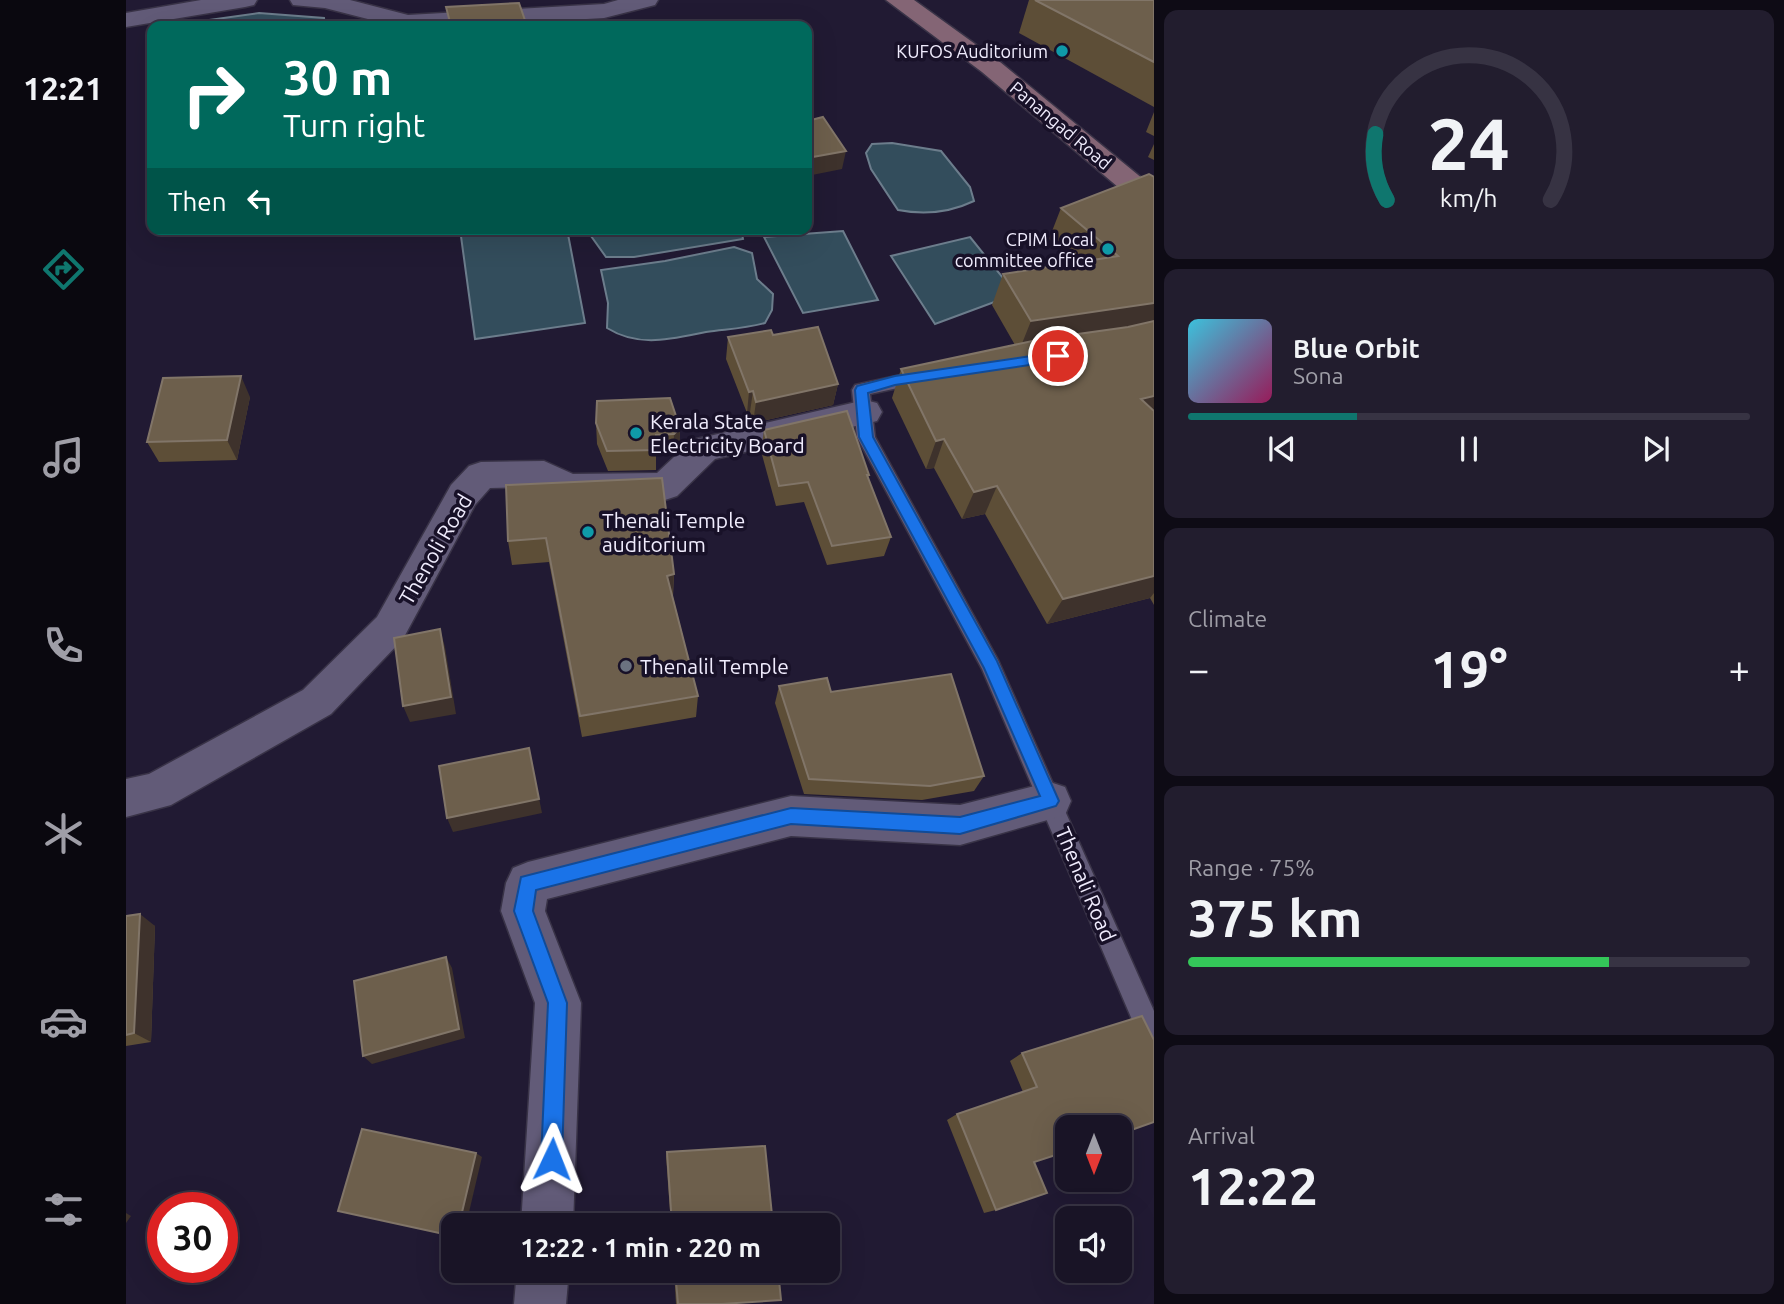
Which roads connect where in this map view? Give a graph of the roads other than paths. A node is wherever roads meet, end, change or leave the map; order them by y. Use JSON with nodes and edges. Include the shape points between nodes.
{"nodes":[{"id":1,"x":245,"y":0,"type":"edge"},
{"id":2,"x":302,"y":0,"type":"edge"},
{"id":3,"x":646,"y":0,"type":"edge"},
{"id":4,"x":898,"y":0,"type":"edge"},
{"id":5,"x":126,"y":20,"type":"edge"},
{"id":6,"x":404,"y":21,"type":"edge"},
{"id":7,"x":428,"y":21,"type":"edge"},
{"id":8,"x":1154,"y":203,"type":"edge"},
{"id":9,"x":949,"y":372,"type":"edge"},
{"id":10,"x":865,"y":412,"type":"junction"},
{"id":11,"x":126,"y":798,"type":"edge"},
{"id":12,"x":1050,"y":801,"type":"junction"},
{"id":13,"x":1154,"y":1041,"type":"edge"},
{"id":14,"x":548,"y":1213,"type":"edge"},
{"id":15,"x":542,"y":1283,"type":"edge"},
{"id":16,"x":540,"y":1304,"type":"edge"}],
"edges":[{"from":1,"to":5,"type":"street"},
{"from":2,"to":6,"type":"street","via":[[325,1]]},
{"from":3,"to":7,"type":"street","via":[[604,12]]},
{"from":4,"to":8,"type":"main road","name":"Panangad Road","via":[[991,68]]},
{"from":9,"to":10,"type":"lane","name":"Thenali Road","via":[[861,390]]},
{"from":10,"to":11,"type":"street","name":"Thenoli Road","via":[[704,449],[666,486],[568,488],[544,474],[481,475],[463,495],[390,628],[317,702],[156,791]]},
{"from":10,"to":12,"type":"lane","name":"Thenali Road","via":[[866,437],[991,666]]},
{"from":12,"to":13,"type":"lane","name":"Thenali Road"},
{"from":12,"to":14,"type":"street","via":[[960,825],[791,816],[528,883],[523,911],[558,1003]]},
{"from":15,"to":16,"type":"street"}]}
